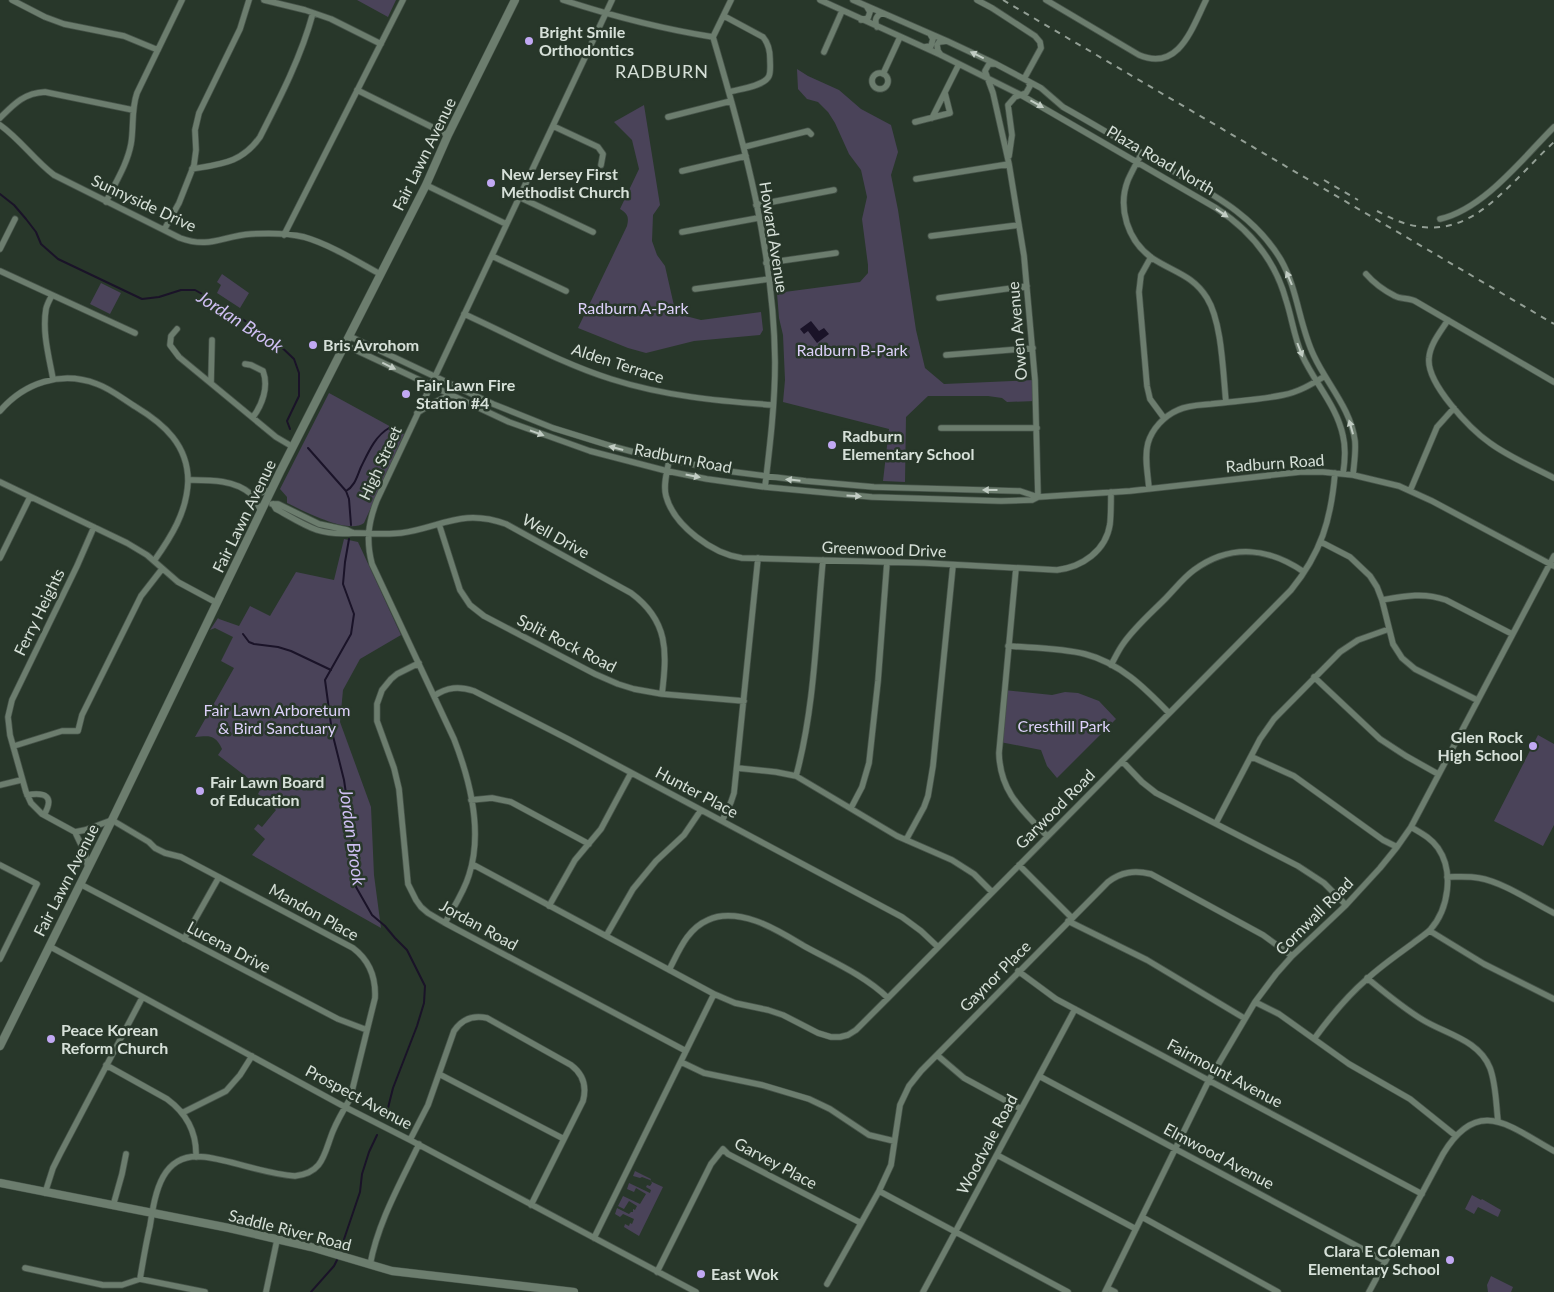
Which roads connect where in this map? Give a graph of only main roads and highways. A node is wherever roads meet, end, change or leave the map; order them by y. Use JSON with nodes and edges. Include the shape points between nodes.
{"nodes":[{"id":1,"x":515,"y":0,"type":"edge"},
{"id":2,"x":0,"y":1046,"type":"edge"},
{"id":3,"x":0,"y":1183,"type":"edge"},
{"id":4,"x":574,"y":1292,"type":"edge"}],
"edges":[{"from":1,"to":2,"type":"main road","name":"Fair Lawn Avenue"},
{"from":3,"to":4,"type":"main road","name":"Saddle River Road","via":[[229,1228],[392,1270]]}]}
